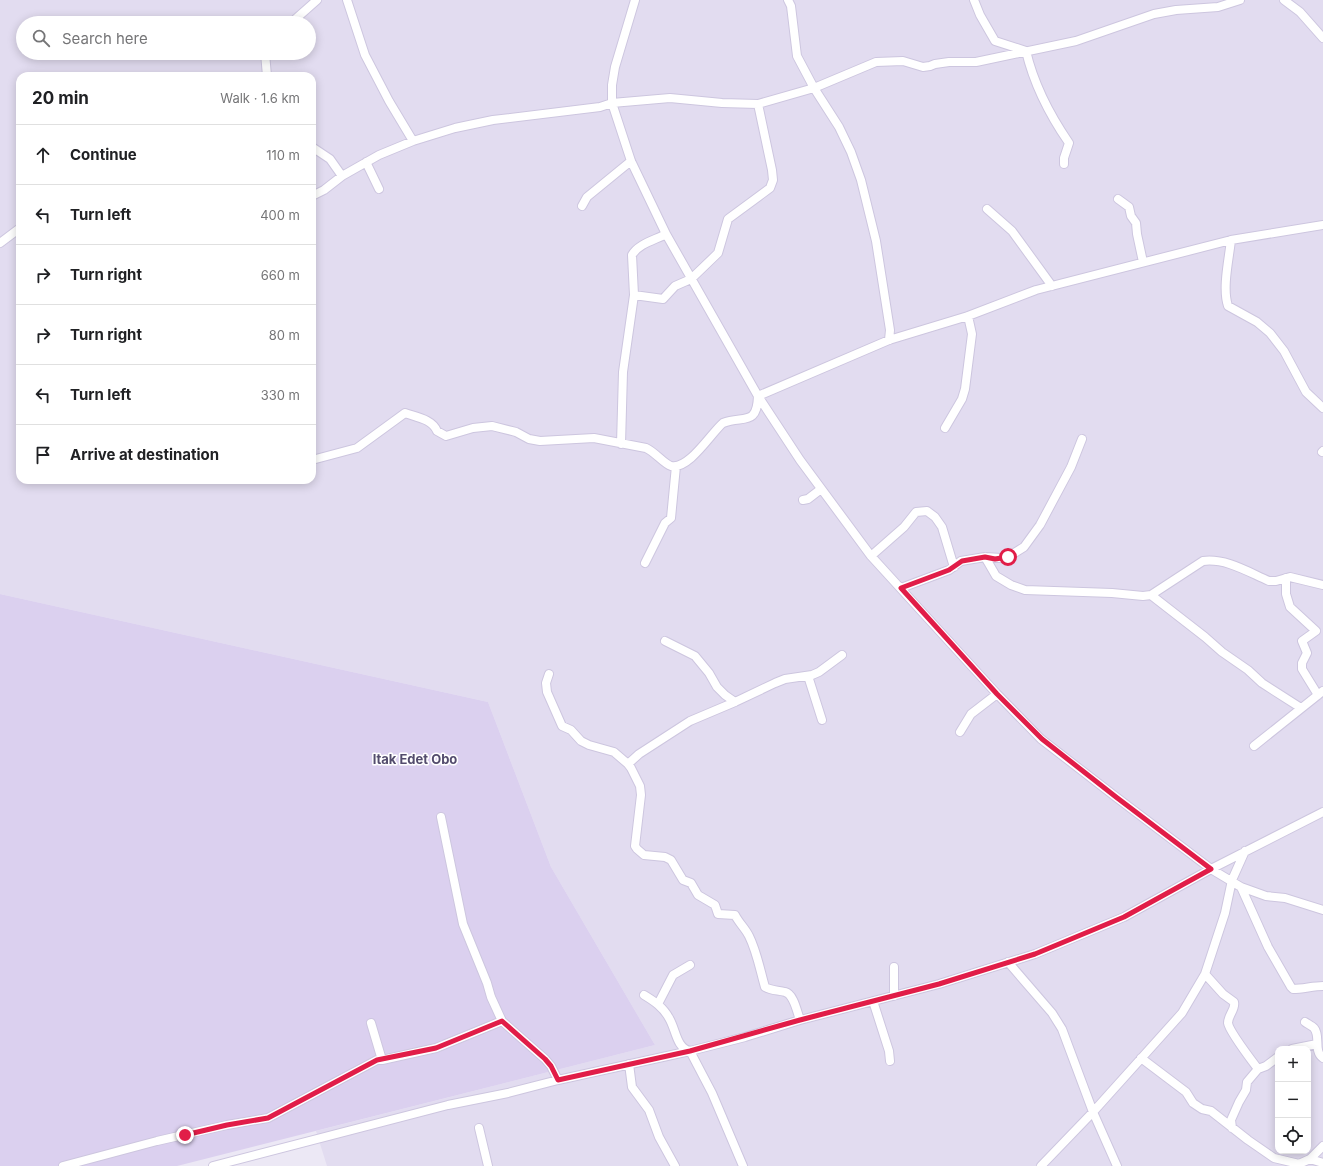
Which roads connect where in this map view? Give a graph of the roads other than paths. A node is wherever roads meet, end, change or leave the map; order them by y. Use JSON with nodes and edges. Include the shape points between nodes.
{"nodes":[{"id":1,"x":317,"y":0,"type":"edge"},
{"id":2,"x":347,"y":0,"type":"edge"},
{"id":3,"x":635,"y":0,"type":"edge"},
{"id":4,"x":788,"y":0,"type":"edge"},
{"id":5,"x":974,"y":0,"type":"edge"},
{"id":6,"x":1240,"y":0,"type":"edge"},
{"id":7,"x":1284,"y":0,"type":"edge"},
{"id":8,"x":299,"y":16,"type":"edge"},
{"id":9,"x":1323,"y":38,"type":"edge"},
{"id":10,"x":1026,"y":51,"type":"junction"},
{"id":11,"x":266,"y":60,"type":"edge"},
{"id":12,"x":267,"y":72,"type":"edge"},
{"id":13,"x":814,"y":88,"type":"junction"},
{"id":14,"x":612,"y":103,"type":"junction"},
{"id":15,"x":758,"y":104,"type":"junction"},
{"id":16,"x":413,"y":141,"type":"junction"},
{"id":17,"x":316,"y":150,"type":"edge"},
{"id":18,"x":631,"y":161,"type":"junction"},
{"id":19,"x":366,"y":162,"type":"junction"},
{"id":20,"x":1064,"y":164,"type":"dead end"},
{"id":21,"x":342,"y":176,"type":"junction"},
{"id":22,"x":379,"y":189,"type":"dead end"},
{"id":23,"x":316,"y":194,"type":"edge"},
{"id":24,"x":1118,"y":199,"type":"dead end"},
{"id":25,"x":582,"y":206,"type":"dead end"},
{"id":26,"x":987,"y":209,"type":"dead end"},
{"id":27,"x":1323,"y":225,"type":"edge"},
{"id":28,"x":16,"y":231,"type":"edge"},
{"id":29,"x":666,"y":234,"type":"junction"},
{"id":30,"x":1231,"y":240,"type":"junction"},
{"id":31,"x":0,"y":243,"type":"edge"},
{"id":32,"x":1143,"y":262,"type":"junction"},
{"id":33,"x":691,"y":279,"type":"junction"},
{"id":34,"x":1052,"y":286,"type":"junction"},
{"id":35,"x":634,"y":295,"type":"junction"},
{"id":36,"x":968,"y":316,"type":"junction"},
{"id":37,"x":889,"y":340,"type":"junction"},
{"id":38,"x":758,"y":396,"type":"junction"},
{"id":39,"x":1323,"y":408,"type":"edge"},
{"id":40,"x":945,"y":428,"type":"dead end"},
{"id":41,"x":1082,"y":438,"type":"dead end"},
{"id":42,"x":621,"y":444,"type":"junction"},
{"id":43,"x":316,"y":459,"type":"edge"},
{"id":44,"x":676,"y":466,"type":"junction"},
{"id":45,"x":821,"y":489,"type":"junction"},
{"id":46,"x":803,"y":500,"type":"dead end"},
{"id":47,"x":872,"y":556,"type":"junction"},
{"id":48,"x":985,"y":557,"type":"junction"},
{"id":49,"x":645,"y":563,"type":"dead end"},
{"id":50,"x":954,"y":567,"type":"junction"},
{"id":51,"x":1286,"y":578,"type":"junction"},
{"id":52,"x":1323,"y":584,"type":"edge"},
{"id":53,"x":901,"y":588,"type":"junction"},
{"id":54,"x":1151,"y":595,"type":"junction"},
{"id":55,"x":665,"y":641,"type":"dead end"},
{"id":56,"x":842,"y":655,"type":"dead end"},
{"id":57,"x":549,"y":674,"type":"dead end"},
{"id":58,"x":808,"y":676,"type":"junction"},
{"id":59,"x":1321,"y":693,"type":"edge"},
{"id":60,"x":997,"y":694,"type":"junction"},
{"id":61,"x":735,"y":702,"type":"junction"},
{"id":62,"x":1301,"y":708,"type":"junction"},
{"id":63,"x":822,"y":720,"type":"dead end"},
{"id":64,"x":960,"y":732,"type":"dead end"},
{"id":65,"x":1254,"y":746,"type":"dead end"},
{"id":66,"x":628,"y":764,"type":"junction"},
{"id":67,"x":1323,"y":812,"type":"edge"},
{"id":68,"x":441,"y":817,"type":"dead end"},
{"id":69,"x":1245,"y":851,"type":"junction"},
{"id":70,"x":1211,"y":869,"type":"junction"},
{"id":71,"x":1232,"y":880,"type":"junction"},
{"id":72,"x":1241,"y":887,"type":"junction"},
{"id":73,"x":1323,"y":910,"type":"edge"},
{"id":74,"x":1008,"y":962,"type":"junction"},
{"id":75,"x":690,"y":965,"type":"dead end"},
{"id":76,"x":894,"y":967,"type":"dead end"},
{"id":77,"x":1205,"y":974,"type":"junction"},
{"id":78,"x":1323,"y":986,"type":"edge"},
{"id":79,"x":644,"y":995,"type":"dead end"},
{"id":80,"x":894,"y":996,"type":"junction"},
{"id":81,"x":873,"y":1001,"type":"junction"},
{"id":82,"x":658,"y":1004,"type":"junction"},
{"id":83,"x":800,"y":1020,"type":"junction"},
{"id":84,"x":502,"y":1021,"type":"junction"},
{"id":85,"x":1305,"y":1022,"type":"dead end"},
{"id":86,"x":371,"y":1023,"type":"dead end"},
{"id":87,"x":1317,"y":1044,"type":"junction"},
{"id":88,"x":1307,"y":1046,"type":"edge"},
{"id":89,"x":690,"y":1051,"type":"junction"},
{"id":90,"x":1141,"y":1058,"type":"junction"},
{"id":91,"x":1323,"y":1058,"type":"edge"},
{"id":92,"x":1275,"y":1059,"type":"edge"},
{"id":93,"x":382,"y":1060,"type":"junction"},
{"id":94,"x":890,"y":1061,"type":"dead end"},
{"id":95,"x":629,"y":1064,"type":"junction"},
{"id":96,"x":1258,"y":1069,"type":"junction"},
{"id":97,"x":558,"y":1080,"type":"junction"},
{"id":98,"x":1093,"y":1112,"type":"junction"},
{"id":99,"x":479,"y":1128,"type":"dead end"},
{"id":100,"x":1232,"y":1128,"type":"junction"},
{"id":101,"x":1323,"y":1146,"type":"edge"},
{"id":102,"x":1310,"y":1159,"type":"junction"},
{"id":103,"x":1323,"y":1163,"type":"edge"},
{"id":104,"x":63,"y":1166,"type":"edge"},
{"id":105,"x":213,"y":1166,"type":"edge"},
{"id":106,"x":488,"y":1166,"type":"edge"},
{"id":107,"x":675,"y":1166,"type":"edge"},
{"id":108,"x":743,"y":1166,"type":"edge"},
{"id":109,"x":1041,"y":1166,"type":"edge"},
{"id":110,"x":1117,"y":1166,"type":"edge"}],
"edges":[{"from":1,"to":8,"type":"street"},
{"from":2,"to":16,"type":"street","via":[[365,55]]},
{"from":3,"to":14,"type":"street","via":[[615,67]]},
{"from":4,"to":13,"type":"street","via":[[791,6],[797,56]]},
{"from":5,"to":10,"type":"street","via":[[995,41]]},
{"from":6,"to":10,"type":"street","via":[[1218,7],[1154,14],[1076,41]]},
{"from":7,"to":9,"type":"street","via":[[1300,12]]},
{"from":10,"to":13,"type":"street","via":[[976,62],[949,62],[923,67],[903,61],[876,62]]},
{"from":10,"to":20,"type":"street","via":[[1031,72],[1050,113],[1069,143]]},
{"from":11,"to":12,"type":"street"},
{"from":13,"to":15,"type":"street"},
{"from":13,"to":37,"type":"street","via":[[852,152],[861,180],[876,240],[890,330]]},
{"from":14,"to":15,"type":"street","via":[[670,98]]},
{"from":14,"to":16,"type":"street","via":[[600,107],[493,120]]},
{"from":14,"to":18,"type":"street"},
{"from":15,"to":33,"type":"street","via":[[772,170],[770,188],[728,219],[718,253]]},
{"from":16,"to":19,"type":"street"},
{"from":17,"to":21,"type":"street","via":[[330,159]]},
{"from":18,"to":25,"type":"street","via":[[587,197]]},
{"from":18,"to":29,"type":"street"},
{"from":19,"to":21,"type":"street"},
{"from":19,"to":22,"type":"street"},
{"from":21,"to":23,"type":"street"},
{"from":24,"to":32,"type":"street","via":[[1129,207],[1136,223]]},
{"from":26,"to":34,"type":"street","via":[[1012,231]]},
{"from":27,"to":30,"type":"street"},
{"from":28,"to":31,"type":"street"},
{"from":29,"to":33,"type":"street"},
{"from":29,"to":35,"type":"street","via":[[642,245],[632,255]]},
{"from":30,"to":32,"type":"street"},
{"from":30,"to":39,"type":"street","via":[[1226,289],[1228,306],[1258,322],[1270,333],[1284,351],[1306,392]]},
{"from":32,"to":34,"type":"street"},
{"from":33,"to":35,"type":"street","via":[[676,286],[663,299]]},
{"from":33,"to":38,"type":"street"},
{"from":34,"to":36,"type":"street"},
{"from":35,"to":42,"type":"street","via":[[623,372]]},
{"from":36,"to":37,"type":"street"},
{"from":36,"to":40,"type":"street","via":[[972,334],[965,389]]},
{"from":37,"to":38,"type":"street"},
{"from":38,"to":44,"type":"street","via":[[753,415],[723,423],[687,461]]},
{"from":38,"to":45,"type":"street"},
{"from":41,"to":48,"type":"street","via":[[1071,466],[1029,541],[1008,557]]},
{"from":42,"to":43,"type":"street","via":[[594,438],[540,441],[492,426],[473,428],[446,436],[428,421],[405,413],[357,448]]},
{"from":42,"to":44,"type":"street","via":[[649,450],[670,466]]},
{"from":44,"to":49,"type":"street","via":[[671,518],[665,523]]},
{"from":45,"to":46,"type":"street"},
{"from":45,"to":47,"type":"street"},
{"from":47,"to":50,"type":"street","via":[[904,527],[916,512],[927,511],[942,527]]},
{"from":47,"to":53,"type":"street"},
{"from":48,"to":50,"type":"street","via":[[962,561]]},
{"from":48,"to":54,"type":"street","via":[[996,576],[1025,590]]},
{"from":50,"to":53,"type":"street"},
{"from":51,"to":52,"type":"street"},
{"from":51,"to":54,"type":"street","via":[[1269,581],[1226,562],[1203,561]]},
{"from":51,"to":59,"type":"street","via":[[1286,594],[1290,607],[1316,631],[1302,641],[1307,653],[1302,669]]},
{"from":53,"to":60,"type":"street"},
{"from":54,"to":62,"type":"street","via":[[1262,683]]},
{"from":55,"to":61,"type":"street","via":[[695,656],[717,687]]},
{"from":56,"to":58,"type":"street","via":[[819,672]]},
{"from":57,"to":66,"type":"street","via":[[547,692],[562,726],[571,730],[581,741],[614,752]]},
{"from":58,"to":61,"type":"street","via":[[785,679]]},
{"from":58,"to":63,"type":"street"},
{"from":59,"to":62,"type":"street"},
{"from":60,"to":64,"type":"street","via":[[971,714]]},
{"from":60,"to":70,"type":"street","via":[[1042,739]]},
{"from":61,"to":66,"type":"street","via":[[690,721]]},
{"from":62,"to":65,"type":"street"},
{"from":66,"to":83,"type":"street","via":[[637,777],[641,795],[635,846],[637,849],[644,855],[671,860],[683,880],[691,883],[698,895],[715,906],[718,914],[735,915],[752,943],[766,987],[791,996]]},
{"from":67,"to":69,"type":"street"},
{"from":68,"to":84,"type":"street","via":[[463,924]]},
{"from":69,"to":70,"type":"street"},
{"from":69,"to":71,"type":"street"},
{"from":70,"to":71,"type":"street"},
{"from":70,"to":74,"type":"street","via":[[1124,917],[1035,954]]},
{"from":71,"to":72,"type":"street"},
{"from":71,"to":77,"type":"street"},
{"from":72,"to":73,"type":"street"},
{"from":72,"to":78,"type":"street","via":[[1268,947],[1291,987],[1299,989]]},
{"from":74,"to":80,"type":"street"},
{"from":74,"to":98,"type":"street","via":[[1055,1018]]},
{"from":75,"to":82,"type":"street","via":[[673,975]]},
{"from":76,"to":80,"type":"street"},
{"from":77,"to":90,"type":"street","via":[[1182,1013]]},
{"from":77,"to":96,"type":"street","via":[[1234,1002],[1228,1024]]},
{"from":79,"to":82,"type":"street"},
{"from":80,"to":81,"type":"street"},
{"from":81,"to":83,"type":"street"},
{"from":81,"to":94,"type":"street"},
{"from":82,"to":89,"type":"street","via":[[669,1017],[681,1046]]},
{"from":83,"to":89,"type":"street"},
{"from":84,"to":93,"type":"street","via":[[436,1048]]},
{"from":84,"to":97,"type":"street","via":[[545,1059]]},
{"from":85,"to":87,"type":"street","via":[[1314,1028]]},
{"from":86,"to":93,"type":"street"},
{"from":87,"to":88,"type":"street"},
{"from":87,"to":91,"type":"street","via":[[1319,1055]]},
{"from":89,"to":95,"type":"street"},
{"from":89,"to":108,"type":"street","via":[[712,1093]]},
{"from":90,"to":98,"type":"street"},
{"from":90,"to":100,"type":"street","via":[[1186,1092],[1193,1103],[1211,1111]]},
{"from":92,"to":96,"type":"street"},
{"from":93,"to":104,"type":"street","via":[[377,1060],[268,1118],[157,1141]]},
{"from":95,"to":97,"type":"street"},
{"from":95,"to":107,"type":"street","via":[[632,1086],[650,1110],[659,1137]]},
{"from":96,"to":100,"type":"street","via":[[1247,1082],[1246,1090],[1231,1120]]},
{"from":97,"to":105,"type":"street","via":[[448,1105]]},
{"from":98,"to":109,"type":"street"},
{"from":98,"to":110,"type":"street"},
{"from":99,"to":106,"type":"street"},
{"from":100,"to":102,"type":"street","via":[[1274,1158],[1299,1164]]},
{"from":101,"to":102,"type":"street"},
{"from":102,"to":103,"type":"street"}]}
